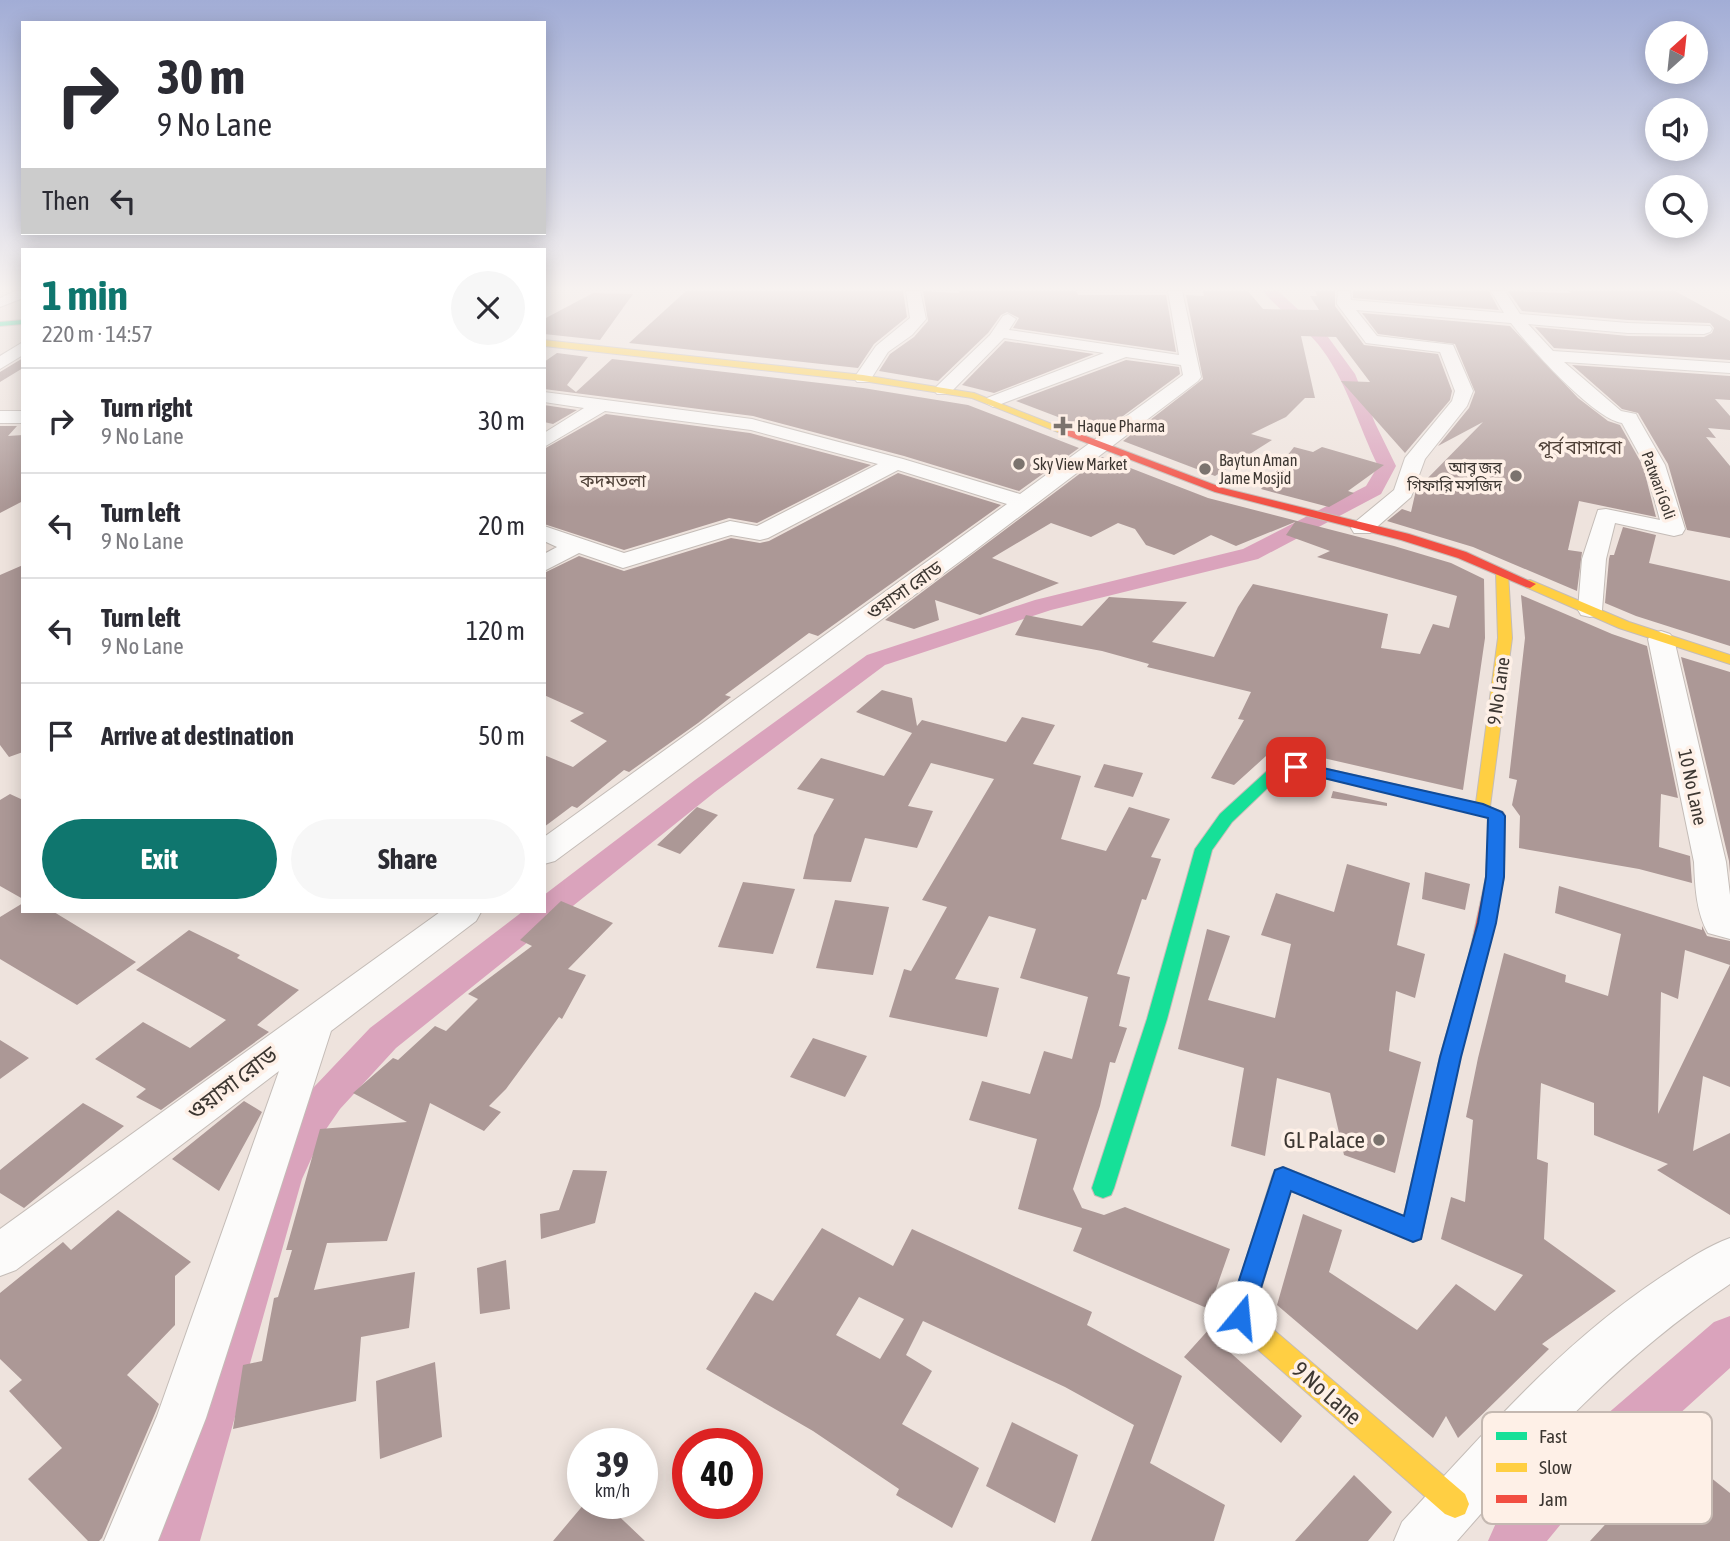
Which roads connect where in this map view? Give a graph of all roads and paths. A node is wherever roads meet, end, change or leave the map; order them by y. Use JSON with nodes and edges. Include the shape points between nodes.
{"nodes":[{"id":1,"x":722,"y":363,"type":"edge"},
{"id":2,"x":873,"y":363,"type":"edge"},
{"id":3,"x":969,"y":363,"type":"edge"},
{"id":4,"x":1095,"y":363,"type":"edge"},
{"id":5,"x":1189,"y":363,"type":"edge"},
{"id":6,"x":1453,"y":363,"type":"edge"},
{"id":7,"x":1557,"y":363,"type":"edge"},
{"id":8,"x":1646,"y":363,"type":"edge"},
{"id":9,"x":1730,"y":369,"type":"edge"},
{"id":10,"x":863,"y":378,"type":"junction"},
{"id":11,"x":943,"y":390,"type":"junction"},
{"id":12,"x":546,"y":397,"type":"edge"},
{"id":13,"x":993,"y":402,"type":"junction"},
{"id":14,"x":603,"y":404,"type":"junction"},
{"id":15,"x":0,"y":417,"type":"edge"},
{"id":16,"x":21,"y":417,"type":"edge"},
{"id":17,"x":546,"y":440,"type":"edge"},
{"id":18,"x":1100,"y":445,"type":"junction"},
{"id":19,"x":896,"y":463,"type":"junction"},
{"id":20,"x":1024,"y":502,"type":"junction"},
{"id":21,"x":1363,"y":528,"type":"junction"},
{"id":22,"x":546,"y":534,"type":"edge"},
{"id":23,"x":575,"y":546,"type":"junction"},
{"id":24,"x":546,"y":563,"type":"edge"},
{"id":25,"x":1502,"y":573,"type":"junction"},
{"id":26,"x":1590,"y":610,"type":"junction"},
{"id":27,"x":1661,"y":639,"type":"junction"},
{"id":28,"x":1730,"y":660,"type":"edge"},
{"id":29,"x":1483,"y":810,"type":"junction"},
{"id":30,"x":546,"y":852,"type":"edge"},
{"id":31,"x":463,"y":913,"type":"edge"},
{"id":32,"x":1730,"y":927,"type":"edge"},
{"id":33,"x":315,"y":1021,"type":"junction"},
{"id":34,"x":1103,"y":1188,"type":"dead end"},
{"id":35,"x":0,"y":1255,"type":"edge"},
{"id":36,"x":1730,"y":1259,"type":"edge"},
{"id":37,"x":1541,"y":1412,"type":"edge"},
{"id":38,"x":1482,"y":1473,"type":"edge"},
{"id":39,"x":1455,"y":1504,"type":"junction"},
{"id":40,"x":131,"y":1541,"type":"edge"},
{"id":41,"x":1421,"y":1541,"type":"edge"}],
"edges":[{"from":1,"to":10,"type":"street"},
{"from":2,"to":10,"type":"street"},
{"from":3,"to":11,"type":"street"},
{"from":4,"to":13,"type":"street"},
{"from":5,"to":18,"type":"street","name":"ওয়াসা রোড","via":[[1192,377]]},
{"from":6,"to":21,"type":"street","via":[[1464,391],[1461,402],[1415,458],[1404,493]]},
{"from":7,"to":26,"type":"street","name":"Patwari Goli","via":[[1615,416],[1629,418],[1655,465],[1675,529],[1605,515],[1594,559]]},
{"from":8,"to":9,"type":"street"},
{"from":10,"to":11,"type":"street"},
{"from":11,"to":13,"type":"street"},
{"from":12,"to":14,"type":"street"},
{"from":13,"to":18,"type":"street"},
{"from":14,"to":17,"type":"street"},
{"from":14,"to":19,"type":"street","via":[[752,425]]},
{"from":15,"to":16,"type":"street"},
{"from":18,"to":20,"type":"street","name":"ওয়াসা রোড"},
{"from":18,"to":21,"type":"street","via":[[1193,481]]},
{"from":19,"to":20,"type":"street"},
{"from":19,"to":23,"type":"street","via":[[760,533],[730,528],[623,561]]},
{"from":20,"to":30,"type":"street","name":"ওয়াসা রোড"},
{"from":21,"to":25,"type":"street","via":[[1427,543]]},
{"from":22,"to":23,"type":"street"},
{"from":23,"to":24,"type":"street"},
{"from":25,"to":26,"type":"street"},
{"from":25,"to":29,"type":"street","name":"9 No Lane","via":[[1505,638]]},
{"from":26,"to":27,"type":"street"},
{"from":27,"to":28,"type":"street"},
{"from":27,"to":32,"type":"street","name":"10 No Lane","via":[[1717,913],[1720,924]]},
{"from":29,"to":34,"type":"street","via":[[1296,767],[1273,774],[1229,815],[1204,849]]},
{"from":29,"to":39,"type":"street","name":"9 No Lane","via":[[1496,816],[1495,877],[1413,1231],[1283,1177],[1240,1317]]},
{"from":31,"to":33,"type":"street","name":"ওয়াসা রোড"},
{"from":33,"to":35,"type":"street","name":"ওয়াসা রোড"},
{"from":33,"to":40,"type":"street","via":[[181,1418]]},
{"from":36,"to":37,"type":"street","via":[[1671,1296],[1602,1351]]},
{"from":38,"to":39,"type":"street"},
{"from":39,"to":41,"type":"street"}]}
